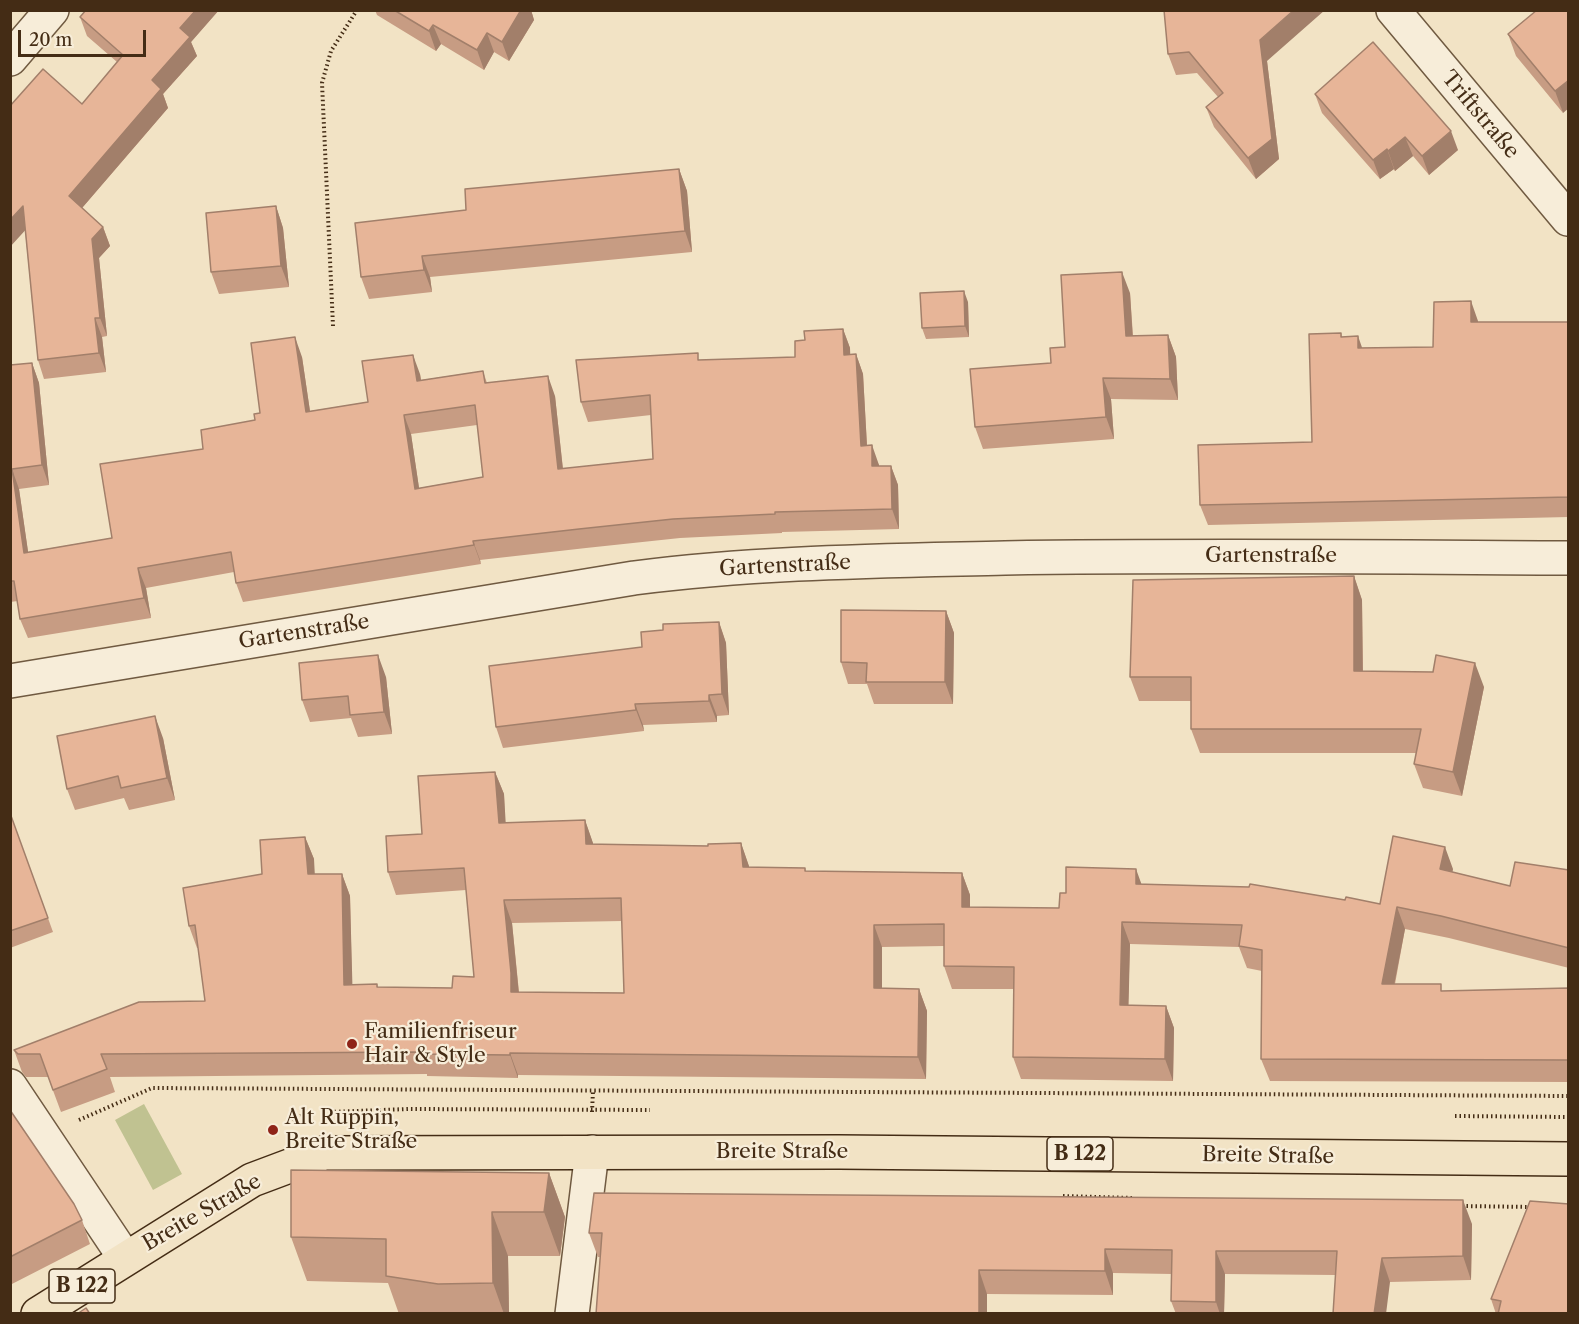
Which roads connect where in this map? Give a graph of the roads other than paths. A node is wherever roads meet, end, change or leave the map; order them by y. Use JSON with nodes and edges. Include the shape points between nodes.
{"nodes":[{"id":1,"x":52,"y":10,"type":"edge"},
{"id":2,"x":1393,"y":10,"type":"edge"},
{"id":3,"x":10,"y":59,"type":"edge"},
{"id":4,"x":1568,"y":217,"type":"edge"},
{"id":5,"x":1569,"y":558,"type":"edge"},
{"id":6,"x":10,"y":681,"type":"edge"},
{"id":7,"x":10,"y":1086,"type":"edge"},
{"id":8,"x":591,"y":1152,"type":"junction"},
{"id":9,"x":1569,"y":1159,"type":"edge"},
{"id":10,"x":125,"y":1258,"type":"junction"},
{"id":11,"x":39,"y":1314,"type":"edge"},
{"id":12,"x":573,"y":1314,"type":"edge"}],
"edges":[{"from":1,"to":3,"type":"street"},
{"from":2,"to":4,"type":"street","name":"Triftstraße"},
{"from":5,"to":6,"type":"street","name":"Gartenstraße","via":[[1111,556],[695,570]]},
{"from":7,"to":10,"type":"street"},
{"from":8,"to":9,"type":"main road","name":"Breite Straße","number":"B 122"},
{"from":8,"to":10,"type":"main road","name":"Breite Straße","number":"B 122","via":[[324,1152],[252,1180]]},
{"from":8,"to":12,"type":"street"},
{"from":10,"to":11,"type":"main road","name":"Breite Straße","number":"B 122"}]}
